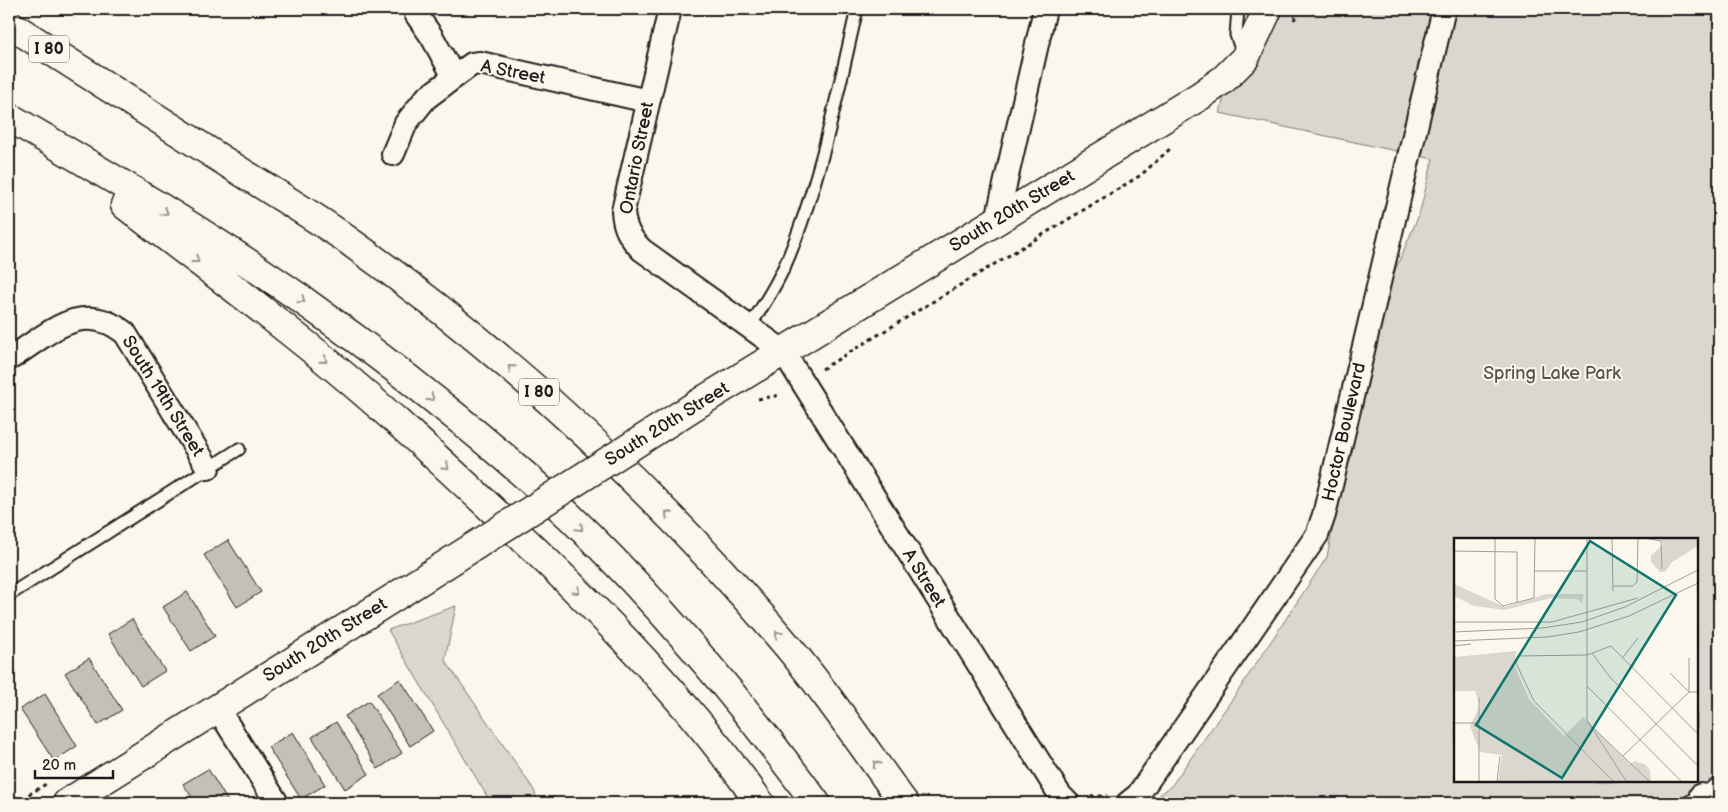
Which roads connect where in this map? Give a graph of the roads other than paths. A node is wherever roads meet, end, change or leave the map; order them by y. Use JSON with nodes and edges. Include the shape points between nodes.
{"nodes":[{"id":1,"x":670,"y":9,"type":"edge"},
{"id":2,"x":857,"y":9,"type":"edge"},
{"id":3,"x":1045,"y":9,"type":"edge"},
{"id":4,"x":1238,"y":9,"type":"edge"},
{"id":5,"x":1268,"y":9,"type":"edge"},
{"id":6,"x":1444,"y":9,"type":"edge"},
{"id":7,"x":416,"y":14,"type":"dead end"},
{"id":8,"x":9,"y":24,"type":"edge"},
{"id":9,"x":1250,"y":46,"type":"junction"},
{"id":10,"x":454,"y":77,"type":"junction"},
{"id":11,"x":648,"y":101,"type":"junction"},
{"id":12,"x":14,"y":120,"type":"edge"},
{"id":13,"x":393,"y":154,"type":"dead end"},
{"id":14,"x":997,"y":220,"type":"junction"},
{"id":15,"x":750,"y":326,"type":"junction"},
{"id":16,"x":783,"y":351,"type":"junction"},
{"id":17,"x":9,"y":359,"type":"edge"},
{"id":18,"x":239,"y":449,"type":"dead end"},
{"id":19,"x":208,"y":468,"type":"junction"},
{"id":20,"x":9,"y":595,"type":"edge"},
{"id":21,"x":218,"y":708,"type":"junction"},
{"id":22,"x":67,"y":803,"type":"edge"},
{"id":23,"x":277,"y":803,"type":"edge"},
{"id":24,"x":760,"y":803,"type":"edge"},
{"id":25,"x":816,"y":803,"type":"edge"},
{"id":26,"x":904,"y":803,"type":"edge"},
{"id":27,"x":1068,"y":803,"type":"edge"},
{"id":28,"x":1128,"y":803,"type":"edge"}],
"edges":[{"from":1,"to":11,"type":"street","name":"Ontario Street"},
{"from":2,"to":15,"type":"lane","via":[[834,108],[803,217],[789,257]]},
{"from":3,"to":14,"type":"street"},
{"from":4,"to":9,"type":"lane","via":[[1236,35]]},
{"from":5,"to":9,"type":"main road","name":"South 20th Street"},
{"from":6,"to":28,"type":"street","name":"Hoctor Boulevard","via":[[1317,535],[1138,795]]},
{"from":7,"to":10,"type":"street","name":"A Street"},
{"from":26,"to":8,"type":"main road","number":"I 80","one_way":true,"via":[[792,653],[715,562],[592,439],[515,371],[439,309],[338,234]]},
{"from":9,"to":14,"type":"main road","name":"South 20th Street","via":[[1224,79],[1200,96]]},
{"from":10,"to":11,"type":"street","name":"A Street","via":[[472,64],[480,63]]},
{"from":10,"to":13,"type":"street","via":[[426,98],[406,123]]},
{"from":11,"to":15,"type":"street","name":"Ontario Street","via":[[623,211],[624,225],[642,250]]},
{"from":12,"to":24,"type":"main road","one_way":true,"via":[[300,340],[431,452],[547,561],[649,664],[707,732]]},
{"from":12,"to":25,"type":"main road","one_way":true,"via":[[300,298],[513,465],[580,528],[678,631],[740,703]]},
{"from":14,"to":16,"type":"main road","name":"South 20th Street"},
{"from":15,"to":16,"type":"street","name":"Ontario Street"},
{"from":16,"to":21,"type":"main road","name":"South 20th Street","bridge":true},
{"from":16,"to":27,"type":"street","name":"A Street","via":[[1060,795]]},
{"from":17,"to":19,"type":"street","name":"South 19th Street","via":[[78,318],[96,318],[112,323],[125,333]]},
{"from":18,"to":19,"type":"lane"},
{"from":19,"to":20,"type":"lane"},
{"from":21,"to":22,"type":"main road","name":"South 20th Street"},
{"from":21,"to":23,"type":"street"}]}
